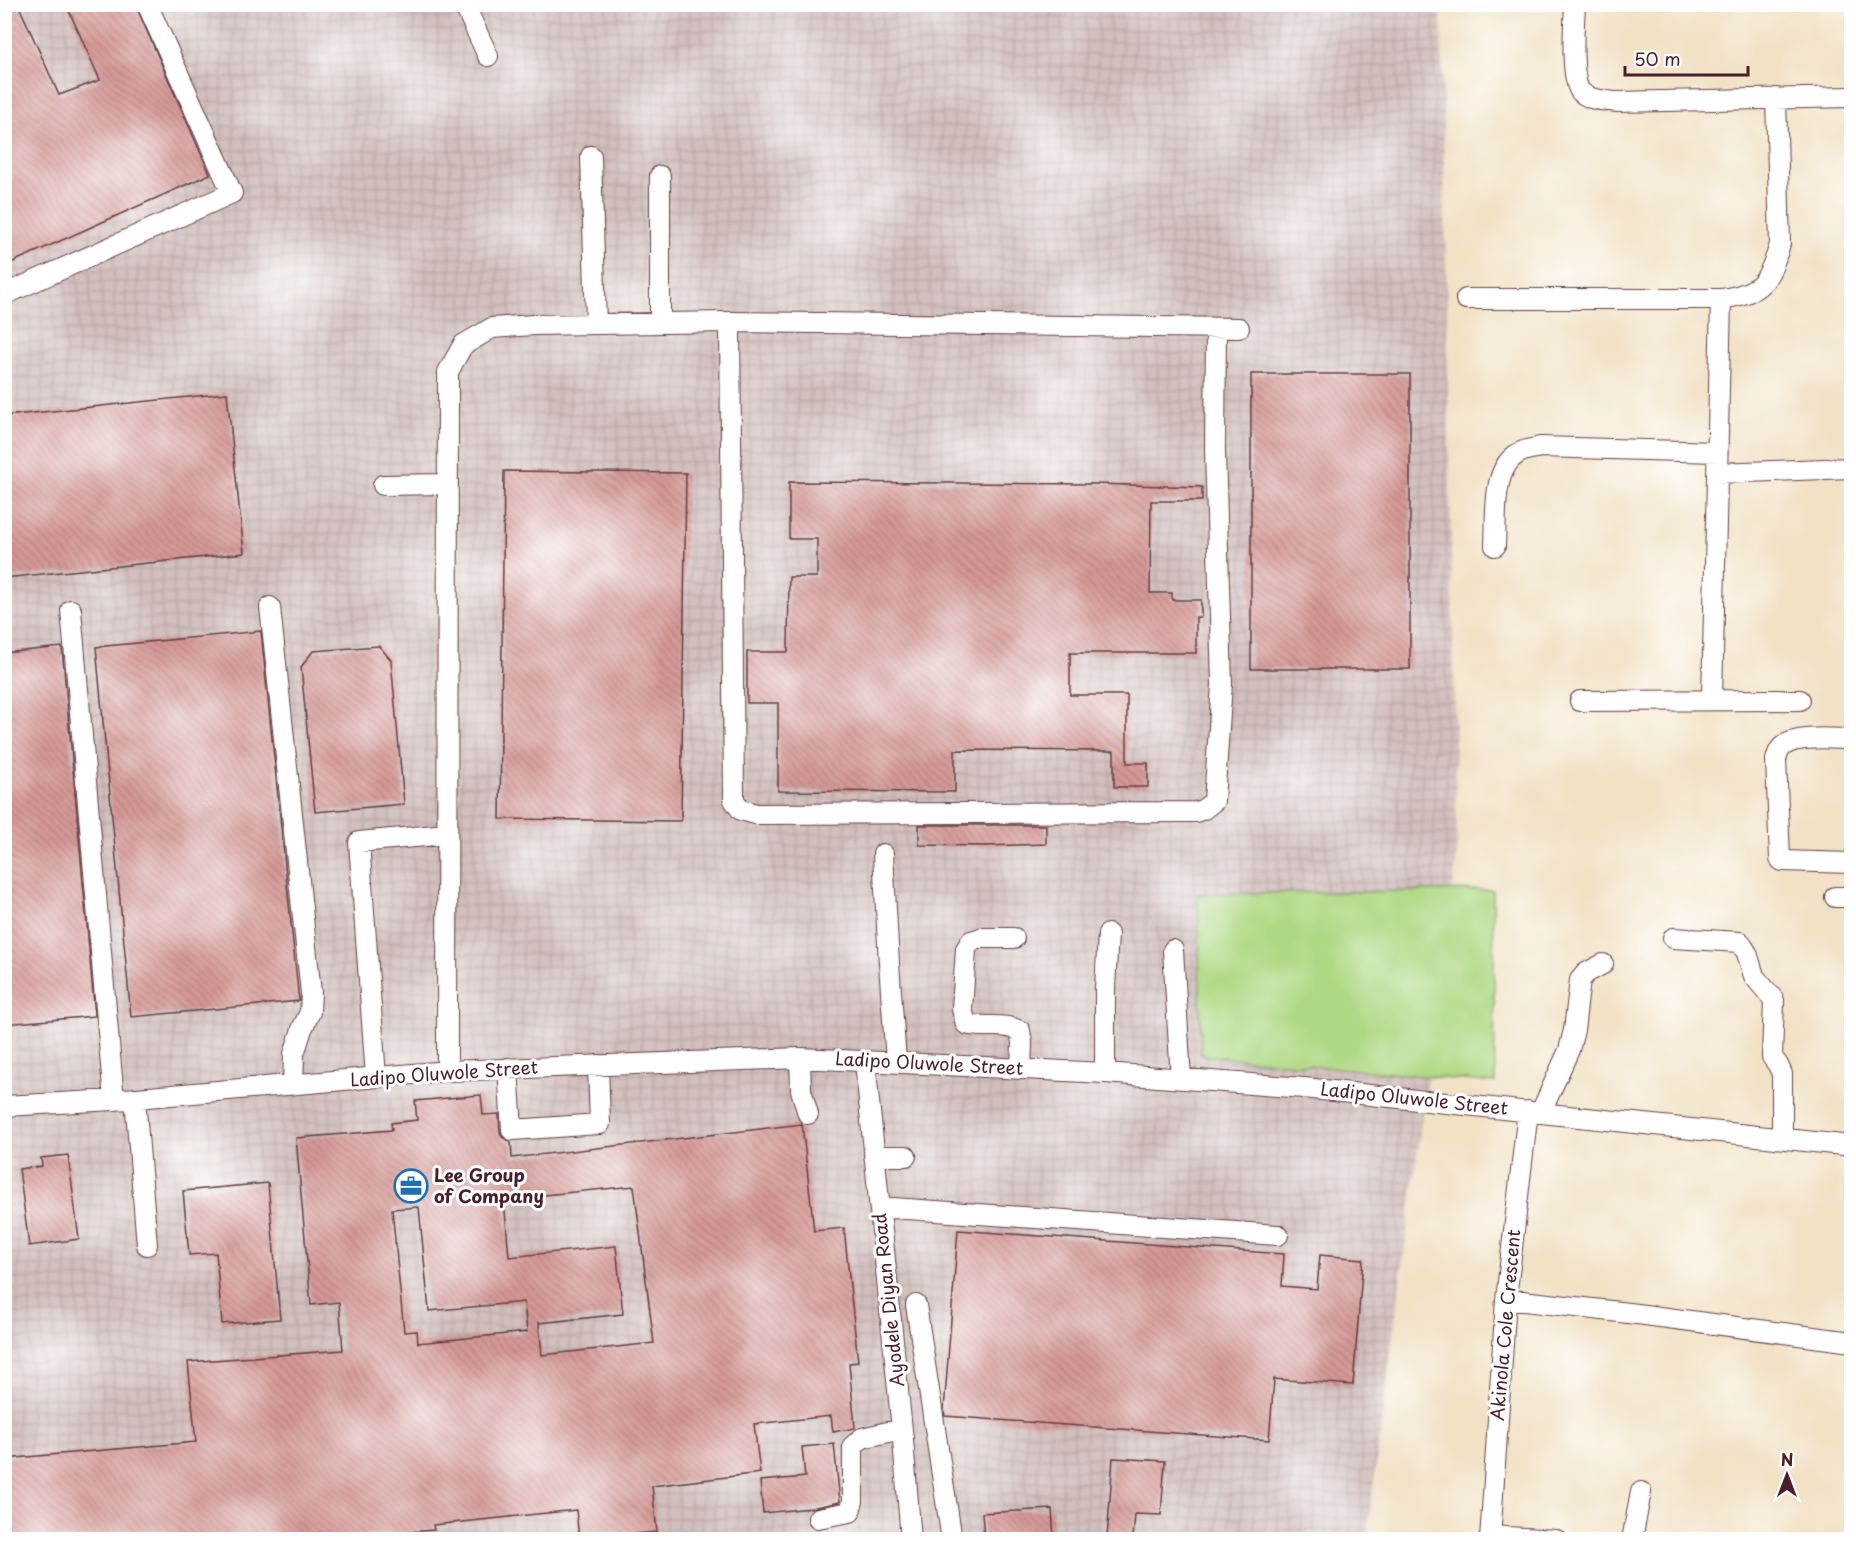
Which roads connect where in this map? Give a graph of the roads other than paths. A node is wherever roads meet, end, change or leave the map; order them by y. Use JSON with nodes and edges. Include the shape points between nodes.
{"nodes":[{"id":1,"x":147,"y":4,"type":"edge"},
{"id":2,"x":464,"y":4,"type":"edge"},
{"id":3,"x":1575,"y":4,"type":"edge"},
{"id":4,"x":488,"y":56,"type":"dead end"},
{"id":5,"x":1851,"y":97,"type":"edge"},
{"id":6,"x":1776,"y":98,"type":"junction"},
{"id":7,"x":591,"y":156,"type":"dead end"},
{"id":8,"x":660,"y":176,"type":"dead end"},
{"id":9,"x":8,"y":293,"type":"dead end"},
{"id":10,"x":1466,"y":299,"type":"dead end"},
{"id":11,"x":1721,"y":299,"type":"junction"},
{"id":12,"x":730,"y":322,"type":"junction"},
{"id":13,"x":660,"y":323,"type":"junction"},
{"id":14,"x":596,"y":324,"type":"junction"},
{"id":15,"x":1216,"y":328,"type":"junction"},
{"id":16,"x":1239,"y":328,"type":"dead end"},
{"id":17,"x":1717,"y":452,"type":"junction"},
{"id":18,"x":1851,"y":468,"type":"edge"},
{"id":19,"x":1717,"y":473,"type":"junction"},
{"id":20,"x":448,"y":484,"type":"junction"},
{"id":21,"x":383,"y":485,"type":"dead end"},
{"id":22,"x":1495,"y":546,"type":"dead end"},
{"id":23,"x":270,"y":607,"type":"dead end"},
{"id":24,"x":71,"y":610,"type":"dead end"},
{"id":25,"x":1712,"y":700,"type":"junction"},
{"id":26,"x":1800,"y":700,"type":"dead end"},
{"id":27,"x":1580,"y":701,"type":"dead end"},
{"id":28,"x":1851,"y":739,"type":"edge"},
{"id":29,"x":447,"y":834,"type":"junction"},
{"id":30,"x":883,"y":854,"type":"dead end"},
{"id":31,"x":1851,"y":863,"type":"edge"},
{"id":32,"x":1108,"y":934,"type":"dead end"},
{"id":33,"x":1014,"y":938,"type":"dead end"},
{"id":34,"x":1673,"y":938,"type":"dead end"},
{"id":35,"x":1173,"y":950,"type":"dead end"},
{"id":36,"x":1603,"y":964,"type":"dead end"},
{"id":37,"x":800,"y":1058,"type":"junction"},
{"id":38,"x":865,"y":1061,"type":"junction"},
{"id":39,"x":896,"y":1062,"type":"junction"},
{"id":40,"x":598,"y":1065,"type":"junction"},
{"id":41,"x":508,"y":1068,"type":"junction"},
{"id":42,"x":1020,"y":1068,"type":"junction"},
{"id":43,"x":447,"y":1071,"type":"junction"},
{"id":44,"x":1105,"y":1072,"type":"junction"},
{"id":45,"x":376,"y":1077,"type":"junction"},
{"id":46,"x":1181,"y":1078,"type":"junction"},
{"id":47,"x":293,"y":1084,"type":"junction"},
{"id":48,"x":135,"y":1098,"type":"junction"},
{"id":49,"x":114,"y":1100,"type":"junction"},
{"id":50,"x":4,"y":1106,"type":"edge"},
{"id":51,"x":1535,"y":1112,"type":"junction"},
{"id":52,"x":808,"y":1114,"type":"dead end"},
{"id":53,"x":1782,"y":1138,"type":"junction"},
{"id":54,"x":1851,"y":1146,"type":"edge"},
{"id":55,"x":874,"y":1156,"type":"junction"},
{"id":56,"x":906,"y":1156,"type":"dead end"},
{"id":57,"x":880,"y":1210,"type":"junction"},
{"id":58,"x":1278,"y":1235,"type":"dead end"},
{"id":59,"x":147,"y":1245,"type":"dead end"},
{"id":60,"x":1506,"y":1299,"type":"junction"},
{"id":61,"x":916,"y":1305,"type":"dead end"},
{"id":62,"x":1851,"y":1342,"type":"edge"},
{"id":63,"x":902,"y":1435,"type":"junction"},
{"id":64,"x":936,"y":1440,"type":"junction"},
{"id":65,"x":1641,"y":1492,"type":"dead end"},
{"id":66,"x":818,"y":1518,"type":"dead end"},
{"id":67,"x":1490,"y":1538,"type":"edge"},
{"id":68,"x":911,"y":1539,"type":"edge"},
{"id":69,"x":952,"y":1539,"type":"edge"},
{"id":70,"x":1556,"y":1539,"type":"edge"},
{"id":71,"x":1632,"y":1539,"type":"edge"}],
"edges":[{"from":1,"to":9,"type":"street","via":[[232,193]]},
{"from":2,"to":4,"type":"street"},
{"from":3,"to":6,"type":"street","via":[[1574,76],[1579,91],[1591,99],[1616,102]]},
{"from":5,"to":6,"type":"street"},
{"from":6,"to":11,"type":"street","via":[[1780,244],[1774,266],[1762,285],[1741,296]]},
{"from":7,"to":14,"type":"street"},
{"from":8,"to":13,"type":"street"},
{"from":10,"to":11,"type":"street"},
{"from":11,"to":17,"type":"street"},
{"from":12,"to":13,"type":"street"},
{"from":12,"to":15,"type":"street"},
{"from":12,"to":15,"type":"street","via":[[734,800],[741,810],[756,814],[1196,812],[1214,801],[1222,684],[1215,451]]},
{"from":13,"to":14,"type":"street"},
{"from":14,"to":20,"type":"street","via":[[492,328],[463,345],[448,372]]},
{"from":15,"to":16,"type":"street"},
{"from":17,"to":19,"type":"street"},
{"from":17,"to":22,"type":"street","via":[[1540,447],[1521,452],[1509,461],[1499,478]]},
{"from":18,"to":19,"type":"street"},
{"from":19,"to":25,"type":"street"},
{"from":20,"to":21,"type":"street"},
{"from":20,"to":29,"type":"street"},
{"from":23,"to":47,"type":"street","via":[[311,993],[310,1012],[294,1054]]},
{"from":24,"to":49,"type":"street"},
{"from":25,"to":26,"type":"street"},
{"from":25,"to":27,"type":"street"},
{"from":28,"to":31,"type":"street","via":[[1795,740],[1782,747],[1776,759],[1780,859]]},
{"from":29,"to":43,"type":"street"},
{"from":29,"to":45,"type":"street","via":[[359,842]]},
{"from":30,"to":39,"type":"street"},
{"from":32,"to":44,"type":"street"},
{"from":33,"to":42,"type":"street","via":[[971,941],[966,949],[962,1009],[966,1024],[1010,1026],[1020,1031]]},
{"from":34,"to":53,"type":"street","via":[[1740,942],[1754,976],[1774,1000],[1772,1057],[1782,1074]]},
{"from":35,"to":46,"type":"street"},
{"from":36,"to":51,"type":"street","name":"Akinola Cole Crescent","via":[[1580,980],[1569,1050]]},
{"from":37,"to":38,"type":"street","name":"Ladipo Oluwole Street"},
{"from":37,"to":40,"type":"street","name":"Ladipo Oluwole Street"},
{"from":37,"to":52,"type":"street","via":[[801,1090]]},
{"from":38,"to":39,"type":"street","name":"Ladipo Oluwole Street"},
{"from":38,"to":55,"type":"street","name":"Ayodele Diyan Road"},
{"from":39,"to":42,"type":"street","name":"Ladipo Oluwole Street"},
{"from":40,"to":41,"type":"street","name":"Ladipo Oluwole Street"},
{"from":40,"to":41,"type":"street","via":[[600,1124],[512,1131]]},
{"from":41,"to":43,"type":"street","name":"Ladipo Oluwole Street"},
{"from":42,"to":44,"type":"street","name":"Ladipo Oluwole Street"},
{"from":43,"to":45,"type":"street","name":"Ladipo Oluwole Street"},
{"from":44,"to":46,"type":"street","name":"Ladipo Oluwole Street"},
{"from":45,"to":47,"type":"street","name":"Ladipo Oluwole Street"},
{"from":46,"to":51,"type":"street","name":"Ladipo Oluwole Street"},
{"from":47,"to":48,"type":"street","name":"Ladipo Oluwole Street"},
{"from":48,"to":49,"type":"street","name":"Ladipo Oluwole Street"},
{"from":48,"to":59,"type":"street"},
{"from":49,"to":50,"type":"street","name":"Ladipo Oluwole Street"},
{"from":51,"to":53,"type":"street","name":"Ladipo Oluwole Street"},
{"from":51,"to":60,"type":"street","name":"Akinola Cole Crescent"},
{"from":53,"to":54,"type":"street","name":"Ladipo Oluwole Street"},
{"from":55,"to":56,"type":"street"},
{"from":55,"to":57,"type":"street","name":"Ayodele Diyan Road"},
{"from":57,"to":58,"type":"street"},
{"from":57,"to":63,"type":"street","name":"Ayodele Diyan Road"},
{"from":60,"to":62,"type":"street"},
{"from":60,"to":67,"type":"street","name":"Akinola Cole Crescent"},
{"from":61,"to":64,"type":"street"},
{"from":63,"to":64,"type":"street"},
{"from":63,"to":66,"type":"street","via":[[862,1438],[853,1446],[850,1512]]},
{"from":63,"to":68,"type":"street","name":"Ayodele Diyan Road"},
{"from":64,"to":69,"type":"street"},
{"from":65,"to":71,"type":"street"},
{"from":67,"to":70,"type":"street"}]}
